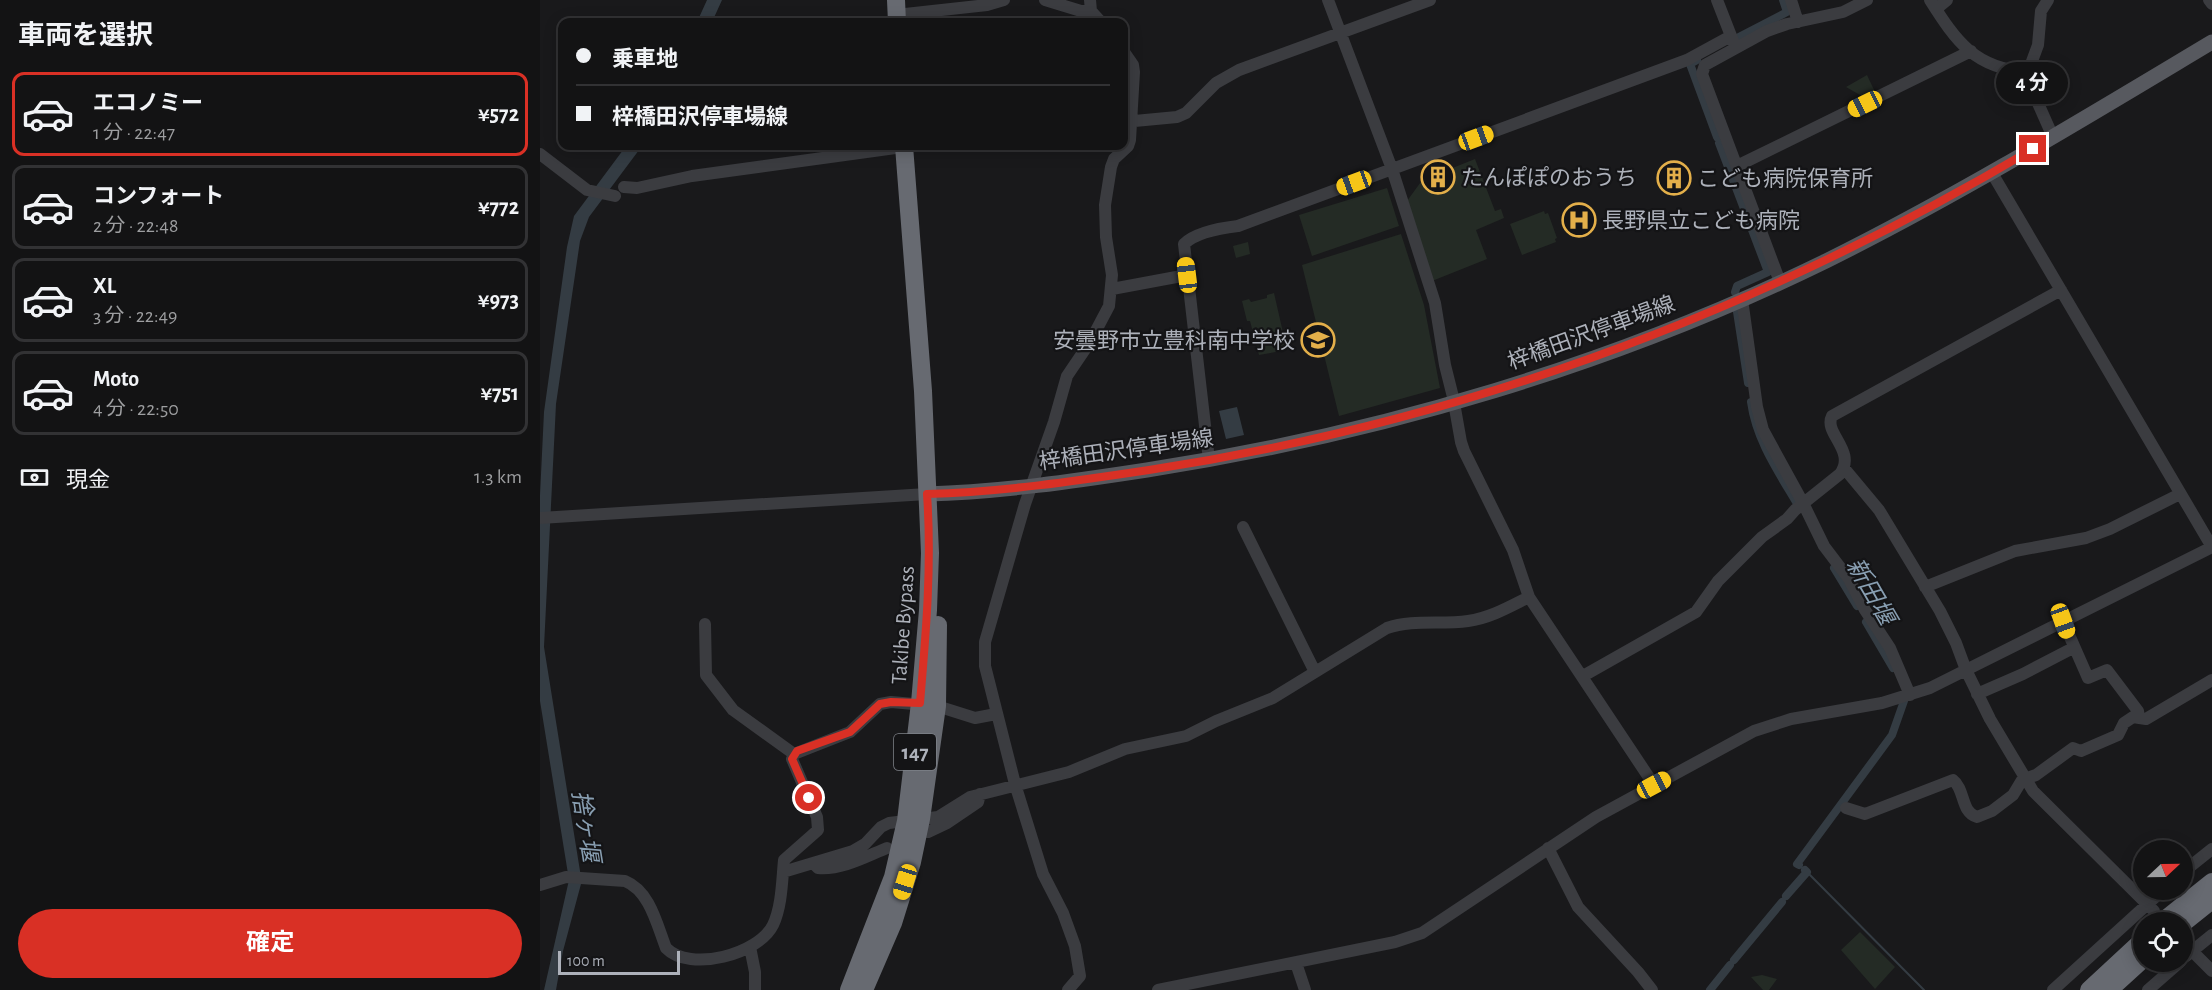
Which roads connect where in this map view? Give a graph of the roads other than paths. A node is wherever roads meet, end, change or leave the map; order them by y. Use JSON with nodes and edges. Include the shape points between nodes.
{"nodes":[{"id":1,"x":1004,"y":0,"type":"edge"},
{"id":2,"x":1045,"y":0,"type":"edge"},
{"id":3,"x":1328,"y":0,"type":"edge"},
{"id":4,"x":1430,"y":0,"type":"edge"},
{"id":5,"x":1717,"y":0,"type":"edge"},
{"id":6,"x":1791,"y":0,"type":"edge"},
{"id":7,"x":1867,"y":0,"type":"edge"},
{"id":8,"x":1947,"y":0,"type":"edge"},
{"id":9,"x":2048,"y":0,"type":"edge"},
{"id":10,"x":2210,"y":0,"type":"edge"},
{"id":11,"x":1933,"y":4,"type":"edge"},
{"id":12,"x":2212,"y":4,"type":"edge"},
{"id":13,"x":1091,"y":6,"type":"edge"},
{"id":14,"x":897,"y":13,"type":"edge"},
{"id":15,"x":1798,"y":22,"type":"junction"},
{"id":16,"x":1340,"y":33,"type":"junction"},
{"id":17,"x":1731,"y":36,"type":"junction"},
{"id":18,"x":2212,"y":42,"type":"edge"},
{"id":19,"x":1737,"y":48,"type":"junction"},
{"id":20,"x":1971,"y":51,"type":"junction"},
{"id":21,"x":1128,"y":58,"type":"edge"},
{"id":22,"x":2028,"y":72,"type":"junction"},
{"id":23,"x":1128,"y":122,"type":"edge"},
{"id":24,"x":2053,"y":137,"type":"junction"},
{"id":25,"x":1128,"y":146,"type":"edge"},
{"id":26,"x":876,"y":150,"type":"edge"},
{"id":27,"x":904,"y":150,"type":"edge"},
{"id":28,"x":1124,"y":150,"type":"edge"},
{"id":29,"x":540,"y":154,"type":"edge"},
{"id":30,"x":1737,"y":166,"type":"junction"},
{"id":31,"x":1392,"y":169,"type":"junction"},
{"id":32,"x":1992,"y":173,"type":"junction"},
{"id":33,"x":624,"y":187,"type":"dead end"},
{"id":34,"x":612,"y":195,"type":"dead end"},
{"id":35,"x":1187,"y":275,"type":"junction"},
{"id":36,"x":1780,"y":282,"type":"junction"},
{"id":37,"x":1112,"y":289,"type":"junction"},
{"id":38,"x":2061,"y":290,"type":"junction"},
{"id":39,"x":1742,"y":299,"type":"junction"},
{"id":40,"x":1455,"y":402,"type":"junction"},
{"id":41,"x":1209,"y":460,"type":"junction"},
{"id":42,"x":1844,"y":468,"type":"junction"},
{"id":43,"x":1031,"y":486,"type":"junction"},
{"id":44,"x":2180,"y":494,"type":"junction"},
{"id":45,"x":928,"y":499,"type":"junction"},
{"id":46,"x":1803,"y":503,"type":"junction"},
{"id":47,"x":546,"y":518,"type":"edge"},
{"id":48,"x":1244,"y":527,"type":"dead end"},
{"id":49,"x":2212,"y":547,"type":"edge"},
{"id":50,"x":1925,"y":587,"type":"junction"},
{"id":51,"x":1529,"y":597,"type":"junction"},
{"id":52,"x":2063,"y":621,"type":"junction"},
{"id":53,"x":705,"y":624,"type":"dead end"},
{"id":54,"x":2073,"y":648,"type":"junction"},
{"id":55,"x":1966,"y":670,"type":"junction"},
{"id":56,"x":1315,"y":672,"type":"junction"},
{"id":57,"x":1583,"y":676,"type":"junction"},
{"id":58,"x":2212,"y":680,"type":"edge"},
{"id":59,"x":1977,"y":694,"type":"junction"},
{"id":60,"x":1910,"y":695,"type":"junction"},
{"id":61,"x":929,"y":705,"type":"junction"},
{"id":62,"x":996,"y":714,"type":"junction"},
{"id":63,"x":2139,"y":717,"type":"junction"},
{"id":64,"x":794,"y":754,"type":"junction"},
{"id":65,"x":2026,"y":779,"type":"junction"},
{"id":66,"x":1015,"y":784,"type":"junction"},
{"id":67,"x":1654,"y":785,"type":"junction"},
{"id":68,"x":1846,"y":808,"type":"dead end"},
{"id":69,"x":918,"y":824,"type":"junction"},
{"id":70,"x":887,"y":848,"type":"dead end"},
{"id":71,"x":1548,"y":848,"type":"junction"},
{"id":72,"x":2212,"y":849,"type":"edge"},
{"id":73,"x":814,"y":864,"type":"junction"},
{"id":74,"x":2193,"y":864,"type":"edge"},
{"id":75,"x":783,"y":872,"type":"junction"},
{"id":76,"x":2212,"y":882,"type":"edge"},
{"id":77,"x":540,"y":885,"type":"edge"},
{"id":78,"x":2212,"y":900,"type":"edge"},
{"id":79,"x":2154,"y":912,"type":"edge"},
{"id":80,"x":2193,"y":915,"type":"edge"},
{"id":81,"x":2133,"y":928,"type":"edge"},
{"id":82,"x":2212,"y":935,"type":"edge"},
{"id":83,"x":750,"y":947,"type":"junction"},
{"id":84,"x":2133,"y":949,"type":"edge"},
{"id":85,"x":2193,"y":950,"type":"edge"},
{"id":86,"x":2193,"y":961,"type":"edge"},
{"id":87,"x":1296,"y":963,"type":"junction"},
{"id":88,"x":2133,"y":968,"type":"edge"},
{"id":89,"x":2212,"y":971,"type":"edge"},
{"id":90,"x":2168,"y":972,"type":"edge"},
{"id":91,"x":755,"y":990,"type":"edge"},
{"id":92,"x":849,"y":990,"type":"edge"},
{"id":93,"x":864,"y":990,"type":"edge"},
{"id":94,"x":1068,"y":990,"type":"edge"},
{"id":95,"x":1158,"y":990,"type":"edge"},
{"id":96,"x":1305,"y":990,"type":"edge"},
{"id":97,"x":1652,"y":990,"type":"edge"},
{"id":98,"x":2053,"y":990,"type":"edge"},
{"id":99,"x":2089,"y":990,"type":"edge"},
{"id":100,"x":2109,"y":990,"type":"edge"},
{"id":101,"x":2148,"y":990,"type":"edge"}],
"edges":[{"from":1,"to":14,"type":"street"},
{"from":2,"to":13,"type":"street","via":[[1081,11]]},
{"from":3,"to":16,"type":"street"},
{"from":4,"to":16,"type":"street"},
{"from":5,"to":17,"type":"street"},
{"from":6,"to":15,"type":"street"},
{"from":7,"to":15,"type":"street","via":[[1843,12]]},
{"from":8,"to":11,"type":"street"},
{"from":9,"to":22,"type":"street","via":[[2041,11],[2038,45]]},
{"from":10,"to":12,"type":"street"},
{"from":11,"to":20,"type":"street","via":[[1952,34]]},
{"from":15,"to":19,"type":"street","via":[[1767,31]]},
{"from":16,"to":23,"type":"street","via":[[1233,73],[1177,117]]},
{"from":16,"to":31,"type":"street"},
{"from":17,"to":19,"type":"street"},
{"from":17,"to":31,"type":"street","via":[[1687,60]]},
{"from":18,"to":24,"type":"main road","name":"梓橋田沢停車場線"},
{"from":19,"to":30,"type":"street","via":[[1705,65],[1702,74]]},
{"from":20,"to":22,"type":"street","via":[[1994,67]]},
{"from":20,"to":30,"type":"street"},
{"from":21,"to":23,"type":"street","via":[[1134,72]]},
{"from":22,"to":24,"type":"street"},
{"from":23,"to":25,"type":"street"},
{"from":24,"to":32,"type":"main road","name":"梓橋田沢停車場線"},
{"from":26,"to":33,"type":"street"},
{"from":27,"to":45,"type":"highway","name":"Takibe Bypass","number":"147"},
{"from":28,"to":37,"type":"street","via":[[1111,167],[1106,205]]},
{"from":29,"to":34,"type":"street","via":[[591,192]]},
{"from":30,"to":36,"type":"street"},
{"from":31,"to":35,"type":"street","via":[[1238,226],[1189,239],[1184,244]]},
{"from":31,"to":40,"type":"street","via":[[1435,303]]},
{"from":32,"to":36,"type":"main road","name":"梓橋田沢停車場線"},
{"from":32,"to":38,"type":"street"},
{"from":35,"to":37,"type":"street"},
{"from":35,"to":41,"type":"street"},
{"from":36,"to":39,"type":"main road","name":"梓橋田沢停車場線"},
{"from":37,"to":43,"type":"street","via":[[1102,322],[1067,376]]},
{"from":38,"to":42,"type":"street","via":[[1832,416],[1830,424],[1844,451]]},
{"from":38,"to":44,"type":"street"},
{"from":39,"to":40,"type":"main road","name":"梓橋田沢停車場線","via":[[1589,359]]},
{"from":39,"to":46,"type":"street","via":[[1759,419]]},
{"from":40,"to":41,"type":"main road","name":"梓橋田沢停車場線","via":[[1342,432]]},
{"from":40,"to":51,"type":"street","via":[[1464,451],[1513,550]]},
{"from":41,"to":43,"type":"main road","name":"梓橋田沢停車場線"},
{"from":42,"to":46,"type":"street"},
{"from":42,"to":50,"type":"street","via":[[1879,510]]},
{"from":43,"to":45,"type":"main road","name":"梓橋田沢停車場線"},
{"from":43,"to":62,"type":"street","via":[[985,642],[985,666]]},
{"from":44,"to":49,"type":"street"},
{"from":44,"to":50,"type":"street","via":[[2094,535],[2015,551]]},
{"from":45,"to":47,"type":"street"},
{"from":45,"to":61,"type":"highway","name":"Takibe Bypass","number":"147","via":[[938,579]]},
{"from":46,"to":57,"type":"street","via":[[1718,581],[1696,612]]},
{"from":46,"to":60,"type":"street","via":[[1824,546],[1849,579],[1890,648]]},
{"from":48,"to":56,"type":"street"},
{"from":49,"to":52,"type":"street"},
{"from":50,"to":55,"type":"street","via":[[1948,626]]},
{"from":51,"to":56,"type":"street","via":[[1492,615],[1468,621],[1401,623]]},
{"from":51,"to":57,"type":"street"},
{"from":52,"to":54,"type":"street"},
{"from":52,"to":55,"type":"street"},
{"from":53,"to":64,"type":"street","via":[[706,675],[733,710]]},
{"from":54,"to":59,"type":"street"},
{"from":54,"to":63,"type":"street","via":[[2088,678],[2107,670]]},
{"from":55,"to":59,"type":"street"},
{"from":55,"to":60,"type":"street"},
{"from":56,"to":66,"type":"street","via":[[1273,698],[1186,736],[1125,749],[1069,772]]},
{"from":57,"to":67,"type":"street"},
{"from":58,"to":63,"type":"street","via":[[2146,719]]},
{"from":59,"to":65,"type":"street"},
{"from":60,"to":67,"type":"street","via":[[1773,724]]},
{"from":61,"to":62,"type":"street","via":[[975,718]]},
{"from":61,"to":64,"type":"street","via":[[880,704],[850,732]]},
{"from":61,"to":69,"type":"highway","name":"Takibe Bypass","number":"147"},
{"from":62,"to":66,"type":"street"},
{"from":63,"to":65,"type":"street","via":[[2124,723],[2118,735],[2081,751],[2073,748]]},
{"from":64,"to":75,"type":"street","via":[[792,759],[819,824],[814,834],[784,860]]},
{"from":65,"to":68,"type":"street","via":[[2013,795],[1977,817],[1969,813],[1953,780],[1865,814]]},
{"from":65,"to":79,"type":"street","via":[[2033,791]]},
{"from":66,"to":69,"type":"street","via":[[970,797],[938,817]]},
{"from":66,"to":94,"type":"street","via":[[1043,874],[1075,946],[1080,976]]},
{"from":67,"to":71,"type":"street"},
{"from":69,"to":73,"type":"street","via":[[889,823],[861,847]]},
{"from":69,"to":92,"type":"highway","name":"Takibe Bypass","number":"147"},
{"from":69,"to":93,"type":"highway","name":"Takibe Bypass","number":"147","via":[[912,862],[893,922]]},
{"from":70,"to":73,"type":"street","via":[[828,869]]},
{"from":71,"to":87,"type":"street","via":[[1422,933]]},
{"from":71,"to":97,"type":"street","via":[[1578,907]]},
{"from":72,"to":74,"type":"street"},
{"from":73,"to":75,"type":"street"},
{"from":75,"to":83,"type":"street","via":[[772,927]]},
{"from":76,"to":79,"type":"highway"},
{"from":77,"to":83,"type":"street","via":[[568,877],[632,884],[647,901],[666,948],[678,957],[707,960]]},
{"from":78,"to":80,"type":"highway"},
{"from":81,"to":98,"type":"street"},
{"from":82,"to":85,"type":"street"},
{"from":83,"to":91,"type":"street"},
{"from":84,"to":99,"type":"highway"},
{"from":86,"to":89,"type":"street"},
{"from":87,"to":95,"type":"street"},
{"from":87,"to":96,"type":"street"},
{"from":88,"to":100,"type":"highway"},
{"from":90,"to":101,"type":"street"}]}
